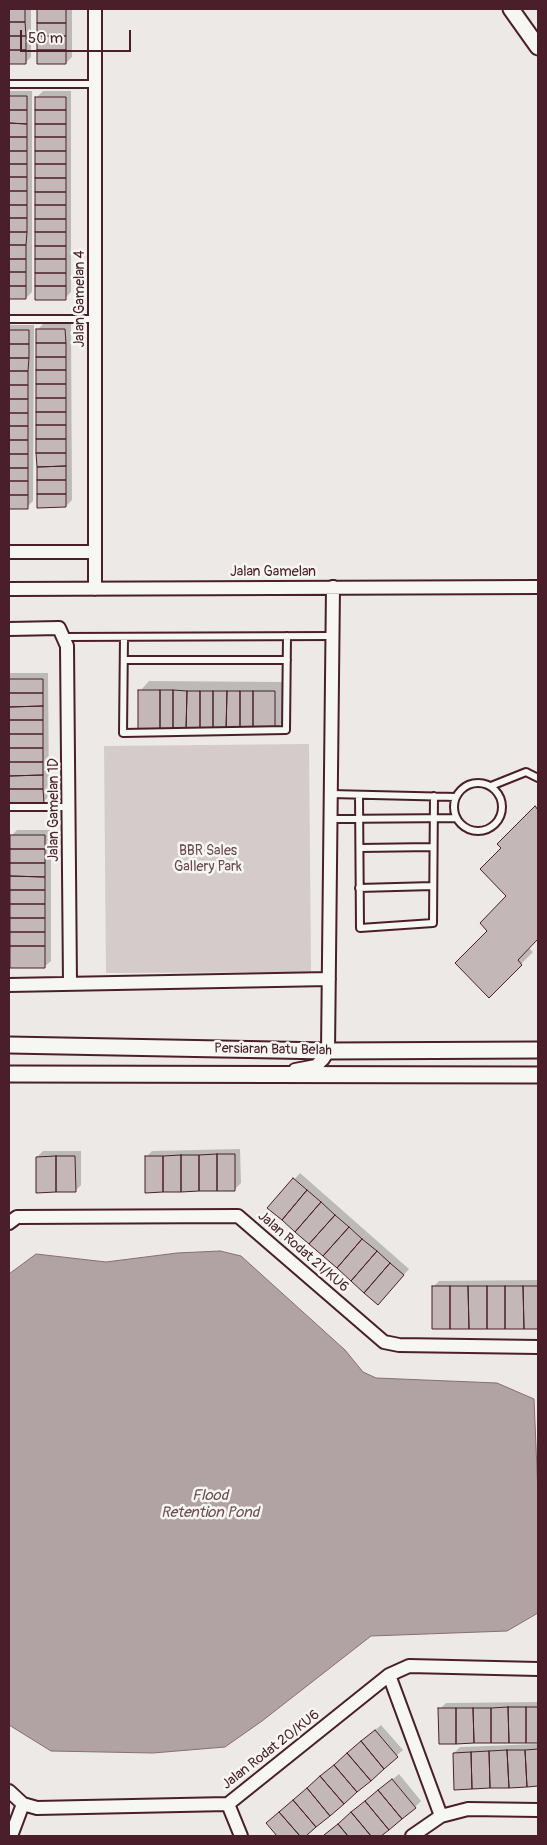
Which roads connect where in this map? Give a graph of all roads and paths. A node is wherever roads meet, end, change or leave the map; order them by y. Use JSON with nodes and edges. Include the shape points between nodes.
{"nodes":[{"id":1,"x":95,"y":9,"type":"edge"},
{"id":2,"x":511,"y":9,"type":"edge"},
{"id":3,"x":538,"y":47,"type":"edge"},
{"id":4,"x":9,"y":84,"type":"edge"},
{"id":5,"x":95,"y":84,"type":"junction"},
{"id":6,"x":9,"y":319,"type":"edge"},
{"id":7,"x":95,"y":319,"type":"junction"},
{"id":8,"x":9,"y":552,"type":"edge"},
{"id":9,"x":95,"y":552,"type":"junction"},
{"id":10,"x":333,"y":587,"type":"junction"},
{"id":11,"x":538,"y":587,"type":"edge"},
{"id":12,"x":9,"y":589,"type":"edge"},
{"id":13,"x":95,"y":589,"type":"junction"},
{"id":14,"x":9,"y":629,"type":"edge"},
{"id":15,"x":287,"y":636,"type":"junction"},
{"id":16,"x":332,"y":636,"type":"junction"},
{"id":17,"x":64,"y":637,"type":"junction"},
{"id":18,"x":124,"y":637,"type":"junction"},
{"id":19,"x":124,"y":660,"type":"junction"},
{"id":20,"x":287,"y":660,"type":"junction"},
{"id":21,"x":538,"y":778,"type":"edge"},
{"id":22,"x":491,"y":786,"type":"junction"},
{"id":23,"x":331,"y":794,"type":"junction"},
{"id":24,"x":359,"y":795,"type":"junction"},
{"id":25,"x":434,"y":796,"type":"junction"},
{"id":26,"x":456,"y":798,"type":"junction"},
{"id":27,"x":9,"y":807,"type":"edge"},
{"id":28,"x":69,"y":807,"type":"junction"},
{"id":29,"x":433,"y":818,"type":"junction"},
{"id":30,"x":456,"y":818,"type":"junction"},
{"id":31,"x":330,"y":819,"type":"junction"},
{"id":32,"x":359,"y":819,"type":"junction"},
{"id":33,"x":433,"y":847,"type":"junction"},
{"id":34,"x":360,"y":848,"type":"junction"},
{"id":35,"x":433,"y":886,"type":"junction"},
{"id":36,"x":359,"y":888,"type":"junction"},
{"id":37,"x":329,"y":979,"type":"junction"},
{"id":38,"x":9,"y":984,"type":"edge"},
{"id":39,"x":70,"y":984,"type":"junction"},
{"id":40,"x":9,"y":1045,"type":"edge"},
{"id":41,"x":538,"y":1050,"type":"edge"},
{"id":42,"x":328,"y":1051,"type":"junction"},
{"id":43,"x":9,"y":1074,"type":"edge"},
{"id":44,"x":275,"y":1074,"type":"junction"},
{"id":45,"x":538,"y":1075,"type":"edge"},
{"id":46,"x":9,"y":1223,"type":"edge"},
{"id":47,"x":538,"y":1347,"type":"edge"},
{"id":48,"x":538,"y":1668,"type":"edge"},
{"id":49,"x":389,"y":1675,"type":"junction"},
{"id":50,"x":9,"y":1791,"type":"edge"},
{"id":51,"x":23,"y":1804,"type":"junction"},
{"id":52,"x":228,"y":1804,"type":"junction"},
{"id":53,"x":538,"y":1810,"type":"edge"},
{"id":54,"x":441,"y":1816,"type":"junction"},
{"id":55,"x":417,"y":1835,"type":"edge"},
{"id":56,"x":11,"y":1836,"type":"edge"},
{"id":57,"x":241,"y":1836,"type":"edge"}],
"edges":[{"from":1,"to":5,"type":"street","name":"Jalan Gamelan 4"},
{"from":2,"to":3,"type":"street"},
{"from":4,"to":5,"type":"lane"},
{"from":5,"to":7,"type":"street","name":"Jalan Gamelan 4"},
{"from":6,"to":7,"type":"lane"},
{"from":7,"to":9,"type":"street","name":"Jalan Gamelan 4"},
{"from":8,"to":9,"type":"street"},
{"from":9,"to":13,"type":"street","name":"Jalan Gamelan 4"},
{"from":10,"to":11,"type":"street","name":"Jalan Gamelan"},
{"from":10,"to":13,"type":"street","name":"Jalan Gamelan"},
{"from":10,"to":16,"type":"street"},
{"from":12,"to":13,"type":"street","name":"Jalan Gamelan"},
{"from":14,"to":17,"type":"street","via":[[59,628]]},
{"from":15,"to":16,"type":"lane"},
{"from":15,"to":18,"type":"lane"},
{"from":15,"to":20,"type":"lane"},
{"from":16,"to":23,"type":"street"},
{"from":17,"to":18,"type":"lane"},
{"from":17,"to":28,"type":"street","name":"Jalan Gamelan 1D","via":[[67,646]]},
{"from":18,"to":19,"type":"lane"},
{"from":19,"to":20,"type":"lane"},
{"from":19,"to":20,"type":"lane","via":[[122,733],[286,730]]},
{"from":21,"to":22,"type":"lane","via":[[526,772]]},
{"from":22,"to":26,"type":"lane","via":[[475,782],[460,790]]},
{"from":22,"to":30,"type":"lane","via":[[503,806],[502,814],[492,827],[476,831],[461,825]]},
{"from":23,"to":24,"type":"lane"},
{"from":23,"to":31,"type":"street"},
{"from":24,"to":25,"type":"lane"},
{"from":24,"to":32,"type":"lane"},
{"from":25,"to":26,"type":"lane"},
{"from":25,"to":29,"type":"lane"},
{"from":26,"to":30,"type":"lane"},
{"from":27,"to":28,"type":"lane"},
{"from":28,"to":39,"type":"street","name":"Jalan Gamelan 1D"},
{"from":29,"to":30,"type":"lane"},
{"from":29,"to":32,"type":"lane"},
{"from":29,"to":33,"type":"lane"},
{"from":31,"to":32,"type":"lane"},
{"from":31,"to":37,"type":"street"},
{"from":32,"to":34,"type":"lane"},
{"from":33,"to":34,"type":"lane"},
{"from":33,"to":35,"type":"lane"},
{"from":34,"to":36,"type":"lane"},
{"from":35,"to":36,"type":"lane"},
{"from":35,"to":36,"type":"lane","via":[[433,923],[360,928]]},
{"from":37,"to":39,"type":"street"},
{"from":37,"to":42,"type":"street"},
{"from":38,"to":39,"type":"street"},
{"from":40,"to":42,"type":"street","name":"Persiaran Batu Belah"},
{"from":41,"to":42,"type":"street","name":"Persiaran Batu Belah"},
{"from":42,"to":44,"type":"street","via":[[316,1066]]},
{"from":43,"to":44,"type":"street","name":"Persiaran Batu Belah"},
{"from":44,"to":45,"type":"street","name":"Persiaran Batu Belah"},
{"from":46,"to":47,"type":"street","name":"Jalan Rodat 21/KU6","via":[[17,1216],[238,1216],[384,1342],[399,1345]]},
{"from":48,"to":49,"type":"street","name":"Jalan Rodat 20/KU6","via":[[410,1666]]},
{"from":49,"to":52,"type":"street","name":"Jalan Rodat 20/KU6"},
{"from":49,"to":54,"type":"street"},
{"from":50,"to":51,"type":"street"},
{"from":51,"to":52,"type":"street","name":"Jalan Rodat 20/KU6","via":[[37,1808]]},
{"from":51,"to":56,"type":"street"},
{"from":52,"to":57,"type":"street"},
{"from":53,"to":54,"type":"street","via":[[468,1809]]},
{"from":54,"to":55,"type":"street"}]}
